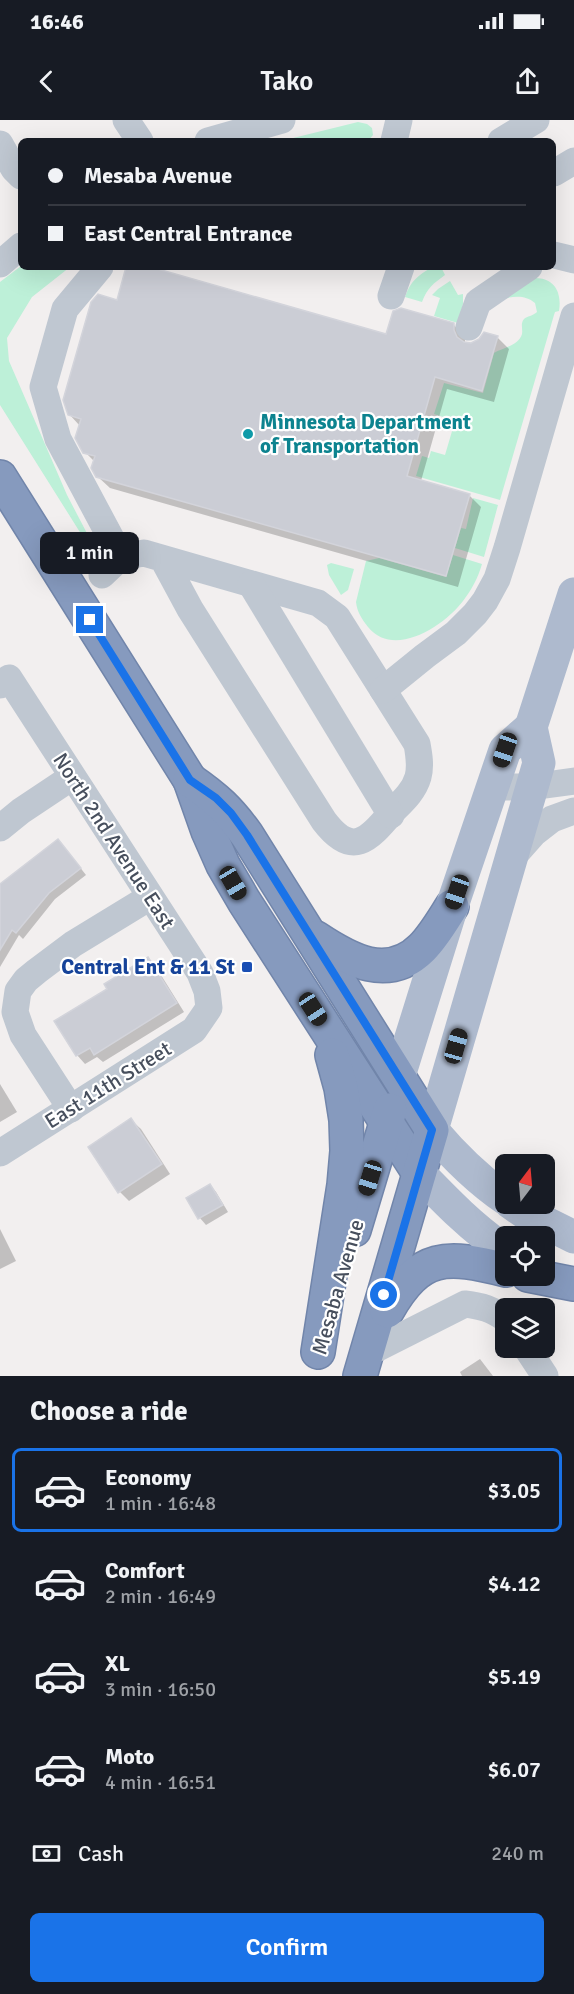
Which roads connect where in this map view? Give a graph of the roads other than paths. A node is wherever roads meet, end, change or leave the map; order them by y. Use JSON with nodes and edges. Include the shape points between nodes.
{"nodes":[{"id":1,"x":126,"y":120,"type":"edge"},
{"id":2,"x":282,"y":120,"type":"edge"},
{"id":3,"x":399,"y":120,"type":"edge"},
{"id":4,"x":536,"y":120,"type":"edge"},
{"id":5,"x":138,"y":138,"type":"edge"},
{"id":6,"x":219,"y":138,"type":"edge"},
{"id":7,"x":395,"y":138,"type":"edge"},
{"id":8,"x":506,"y":138,"type":"edge"},
{"id":9,"x":0,"y":144,"type":"edge"},
{"id":10,"x":574,"y":160,"type":"edge"},
{"id":11,"x":18,"y":172,"type":"edge"},
{"id":12,"x":556,"y":172,"type":"edge"},
{"id":13,"x":18,"y":249,"type":"edge"},
{"id":14,"x":556,"y":256,"type":"edge"},
{"id":15,"x":574,"y":260,"type":"edge"},
{"id":16,"x":0,"y":264,"type":"edge"},
{"id":17,"x":98,"y":270,"type":"edge"},
{"id":18,"x":525,"y":270,"type":"edge"},
{"id":19,"x":574,"y":316,"type":"edge"},
{"id":20,"x":468,"y":327,"type":"dead end"},
{"id":21,"x":0,"y":477,"type":"edge"},
{"id":22,"x":164,"y":559,"type":"junction"},
{"id":23,"x":251,"y":584,"type":"junction"},
{"id":24,"x":574,"y":594,"type":"edge"},
{"id":25,"x":5,"y":682,"type":"edge"},
{"id":26,"x":383,"y":690,"type":"junction"},
{"id":27,"x":531,"y":727,"type":"junction"},
{"id":28,"x":72,"y":777,"type":"junction"},
{"id":29,"x":190,"y":780,"type":"junction"},
{"id":30,"x":574,"y":781,"type":"edge"},
{"id":31,"x":493,"y":787,"type":"junction"},
{"id":32,"x":531,"y":787,"type":"junction"},
{"id":33,"x":574,"y":811,"type":"edge"},
{"id":34,"x":391,"y":814,"type":"junction"},
{"id":35,"x":0,"y":828,"type":"edge"},
{"id":36,"x":510,"y":860,"type":"junction"},
{"id":37,"x":150,"y":897,"type":"junction"},
{"id":38,"x":452,"y":906,"type":"junction"},
{"id":39,"x":311,"y":935,"type":"junction"},
{"id":40,"x":209,"y":1008,"type":"joint"},
{"id":41,"x":325,"y":1027,"type":"junction"},
{"id":42,"x":399,"y":1076,"type":"junction"},
{"id":43,"x":71,"y":1109,"type":"junction"},
{"id":44,"x":386,"y":1123,"type":"junction"},
{"id":45,"x":432,"y":1130,"type":"junction"},
{"id":46,"x":0,"y":1154,"type":"edge"},
{"id":47,"x":419,"y":1173,"type":"junction"},
{"id":48,"x":495,"y":1192,"type":"edge"},
{"id":49,"x":528,"y":1214,"type":"edge"},
{"id":50,"x":574,"y":1237,"type":"edge"},
{"id":51,"x":495,"y":1244,"type":"edge"},
{"id":52,"x":495,"y":1268,"type":"edge"},
{"id":53,"x":555,"y":1276,"type":"edge"},
{"id":54,"x":555,"y":1280,"type":"edge"},
{"id":55,"x":574,"y":1284,"type":"edge"},
{"id":56,"x":495,"y":1313,"type":"edge"},
{"id":57,"x":366,"y":1356,"type":"edge"},
{"id":58,"x":533,"y":1358,"type":"edge"},
{"id":59,"x":315,"y":1364,"type":"edge"},
{"id":60,"x":545,"y":1376,"type":"edge"}],
"edges":[{"from":1,"to":5,"type":"street"},
{"from":2,"to":6,"type":"street"},
{"from":3,"to":7,"type":"street"},
{"from":4,"to":8,"type":"street"},
{"from":9,"to":11,"type":"street"},
{"from":10,"to":12,"type":"street"},
{"from":13,"to":16,"type":"street"},
{"from":14,"to":15,"type":"street"},
{"from":17,"to":22,"type":"street","via":[[65,309],[43,387],[58,439],[112,566],[144,554]]},
{"from":18,"to":20,"type":"street","via":[[478,302]]},
{"from":19,"to":26,"type":"street","via":[[497,579],[485,601],[456,633]]},
{"from":21,"to":29,"type":"highway"},
{"from":22,"to":23,"type":"street"},
{"from":22,"to":34,"type":"street","via":[[196,619],[335,835],[352,843],[367,839]]},
{"from":23,"to":26,"type":"street","via":[[318,603],[337,616]]},
{"from":23,"to":34,"type":"street"},
{"from":24,"to":27,"type":"main road"},
{"from":25,"to":28,"type":"street","name":"North 2nd Avenue East"},
{"from":26,"to":34,"type":"street","via":[[417,744],[420,761],[411,791]]},
{"from":27,"to":31,"type":"main road","name":"Mesaba Avenue","via":[[505,750]]},
{"from":27,"to":32,"type":"main road","via":[[539,763]]},
{"from":28,"to":35,"type":"street"},
{"from":28,"to":37,"type":"street","name":"North 2nd Avenue East"},
{"from":29,"to":39,"type":"highway","via":[[231,813]]},
{"from":29,"to":41,"type":"highway","via":[[223,865]]},
{"from":30,"to":32,"type":"street"},
{"from":31,"to":32,"type":"street"},
{"from":31,"to":38,"type":"main road","name":"Mesaba Avenue"},
{"from":32,"to":36,"type":"main road"},
{"from":33,"to":36,"type":"street","via":[[552,819]]},
{"from":36,"to":45,"type":"main road"},
{"from":37,"to":40,"type":"street","name":"North 2nd Avenue East","via":[[200,973]]},
{"from":37,"to":43,"type":"street","via":[[73,944],[18,991],[15,1012],[23,1035]]},
{"from":38,"to":39,"type":"highway","via":[[422,948],[394,965],[361,963]]},
{"from":38,"to":42,"type":"main road","name":"Mesaba Avenue"},
{"from":39,"to":42,"type":"highway"},
{"from":40,"to":43,"type":"street","name":"East 11th Street","via":[[194,1030]]},
{"from":41,"to":44,"type":"highway"},
{"from":41,"to":59,"type":"highway","via":[[341,1088],[348,1138]]},
{"from":42,"to":44,"type":"highway","name":"Mesaba Avenue"},
{"from":42,"to":45,"type":"highway"},
{"from":43,"to":46,"type":"street","name":"East 11th Street"},
{"from":44,"to":47,"type":"highway"},
{"from":44,"to":59,"type":"highway","name":"Mesaba Avenue"},
{"from":45,"to":47,"type":"highway"},
{"from":45,"to":48,"type":"main road","via":[[459,1162]]},
{"from":47,"to":51,"type":"main road","via":[[450,1206]]},
{"from":47,"to":57,"type":"highway"},
{"from":49,"to":50,"type":"main road"},
{"from":52,"to":57,"type":"highway","via":[[452,1260],[424,1268],[402,1285]]},
{"from":53,"to":55,"type":"main road"},
{"from":54,"to":55,"type":"highway"},
{"from":56,"to":57,"type":"street","via":[[465,1304]]},
{"from":58,"to":60,"type":"street"}]}
